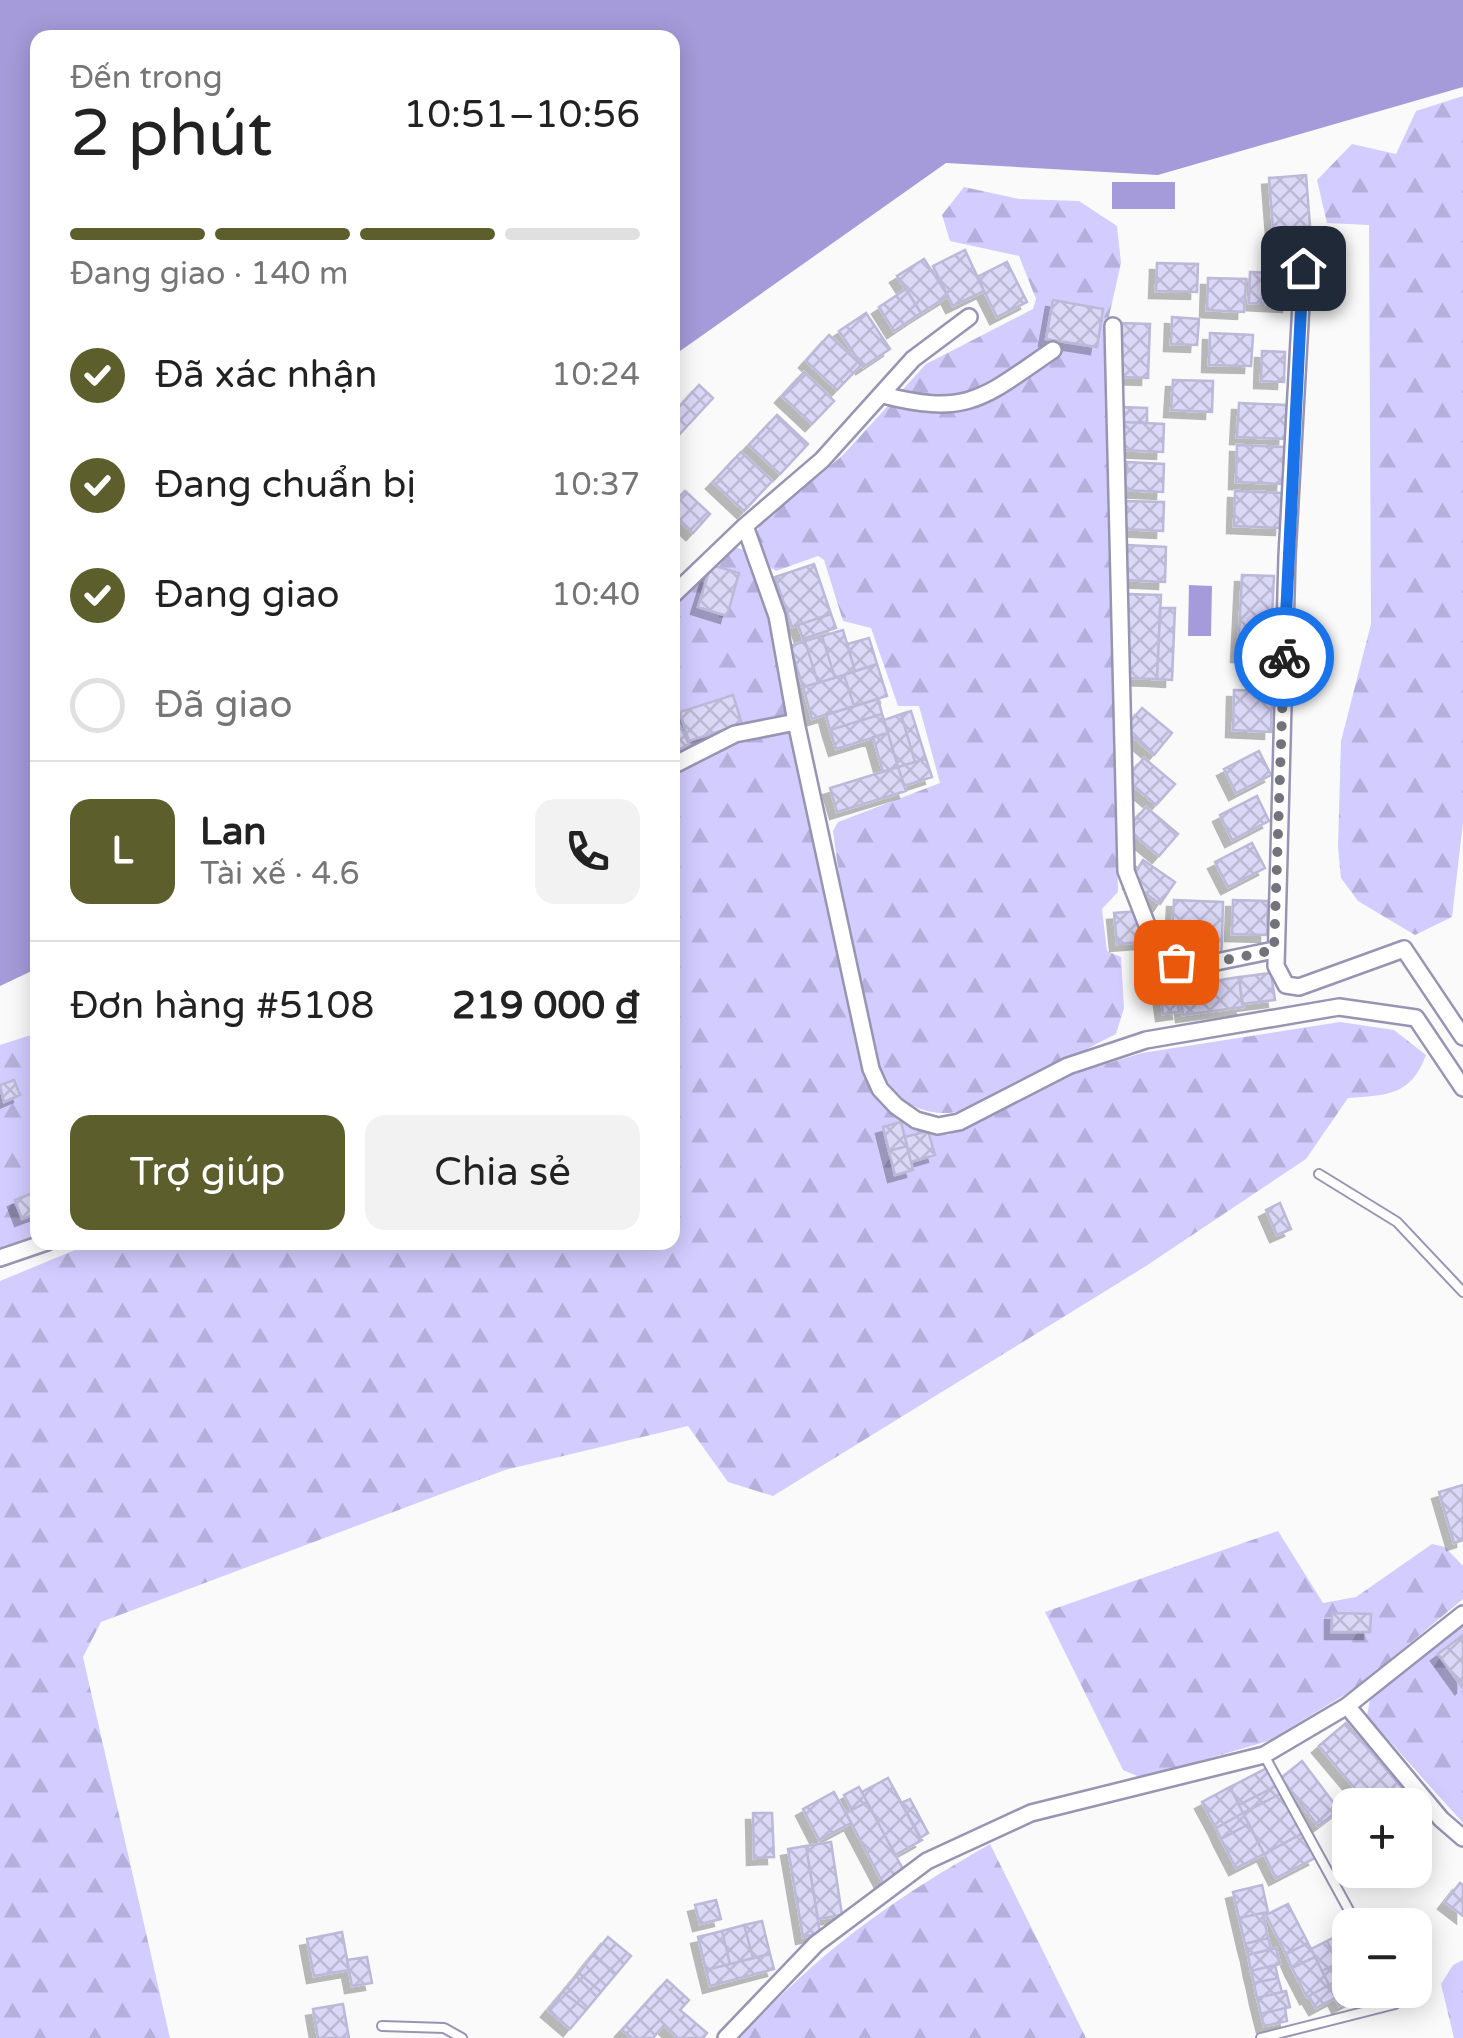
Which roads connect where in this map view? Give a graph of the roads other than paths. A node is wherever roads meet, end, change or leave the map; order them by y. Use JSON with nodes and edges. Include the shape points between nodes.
{"nodes":[{"id":1,"x":1303,"y":268,"type":"dead end"},
{"id":2,"x":969,"y":317,"type":"dead end"},
{"id":3,"x":1113,"y":326,"type":"dead end"},
{"id":4,"x":1053,"y":350,"type":"dead end"},
{"id":5,"x":883,"y":395,"type":"junction"},
{"id":6,"x":744,"y":526,"type":"junction"},
{"id":7,"x":680,"y":588,"type":"edge"},
{"id":8,"x":796,"y":722,"type":"junction"},
{"id":9,"x":680,"y":762,"type":"edge"},
{"id":10,"x":1274,"y":950,"type":"junction"},
{"id":11,"x":1463,"y":1037,"type":"edge"},
{"id":12,"x":1463,"y":1088,"type":"edge"},
{"id":13,"x":1320,"y":1174,"type":"dead end"},
{"id":14,"x":30,"y":1248,"type":"edge"},
{"id":15,"x":0,"y":1258,"type":"edge"},
{"id":16,"x":1463,"y":1292,"type":"edge"},
{"id":17,"x":1463,"y":1614,"type":"edge"},
{"id":18,"x":1347,"y":1706,"type":"junction"},
{"id":19,"x":1264,"y":1755,"type":"junction"},
{"id":20,"x":1463,"y":1838,"type":"edge"},
{"id":21,"x":1348,"y":1908,"type":"edge"},
{"id":22,"x":1378,"y":2008,"type":"edge"},
{"id":23,"x":382,"y":2026,"type":"dead end"},
{"id":24,"x":462,"y":2038,"type":"edge"},
{"id":25,"x":726,"y":2038,"type":"edge"},
{"id":26,"x":1261,"y":2038,"type":"edge"}],
"edges":[{"from":1,"to":10,"type":"street"},
{"from":2,"to":5,"type":"street","via":[[913,359]]},
{"from":3,"to":10,"type":"street","via":[[1126,871],[1166,958],[1197,966]]},
{"from":4,"to":5,"type":"street","via":[[968,402],[932,406]]},
{"from":5,"to":6,"type":"street","via":[[822,460]]},
{"from":6,"to":7,"type":"street"},
{"from":6,"to":8,"type":"street","via":[[772,594]]},
{"from":8,"to":9,"type":"street","via":[[735,734]]},
{"from":8,"to":12,"type":"street","via":[[872,1070],[880,1089],[916,1120],[959,1122],[1068,1066],[1146,1040],[1339,1007],[1416,1018]]},
{"from":10,"to":11,"type":"street","via":[[1278,974],[1290,988],[1404,949]]},
{"from":13,"to":16,"type":"lane","via":[[1397,1222]]},
{"from":14,"to":15,"type":"street"},
{"from":17,"to":18,"type":"street"},
{"from":18,"to":19,"type":"street"},
{"from":18,"to":20,"type":"street"},
{"from":19,"to":21,"type":"lane"},
{"from":19,"to":25,"type":"street","via":[[1031,1813],[927,1861],[816,1944]]},
{"from":22,"to":26,"type":"lane"},
{"from":23,"to":24,"type":"lane","via":[[444,2028]]}]}
